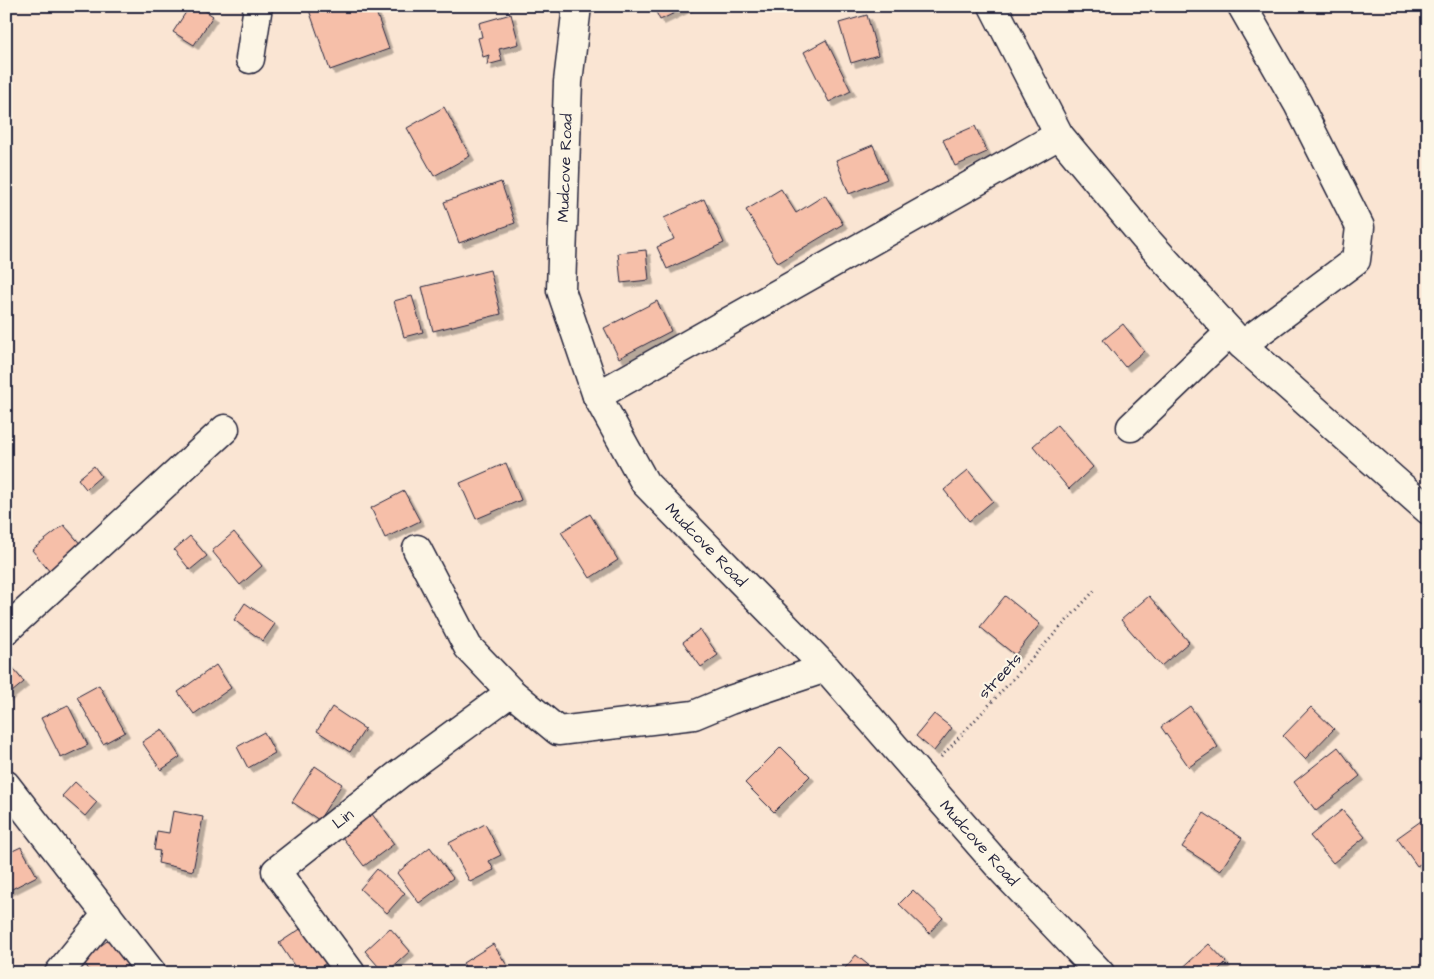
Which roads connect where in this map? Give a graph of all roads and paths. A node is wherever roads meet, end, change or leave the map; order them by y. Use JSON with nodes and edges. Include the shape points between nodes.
{"nodes":[{"id":1,"x":258,"y":6,"type":"edge"},
{"id":2,"x":577,"y":6,"type":"edge"},
{"id":3,"x":993,"y":6,"type":"edge"},
{"id":4,"x":1242,"y":6,"type":"edge"},
{"id":5,"x":250,"y":59,"type":"dead end"},
{"id":6,"x":1059,"y":135,"type":"junction"},
{"id":7,"x":1236,"y":338,"type":"junction"},
{"id":8,"x":597,"y":396,"type":"junction"},
{"id":9,"x":1130,"y":427,"type":"dead end"},
{"id":10,"x":225,"y":429,"type":"dead end"},
{"id":11,"x":1428,"y":510,"type":"edge"},
{"id":12,"x":417,"y":548,"type":"dead end"},
{"id":13,"x":1095,"y":590,"type":"dead end"},
{"id":14,"x":6,"y":630,"type":"edge"},
{"id":15,"x":826,"y":668,"type":"junction"},
{"id":16,"x":511,"y":692,"type":"junction"},
{"id":17,"x":922,"y":778,"type":"junction"},
{"id":18,"x":9,"y":793,"type":"edge"},
{"id":19,"x":107,"y":914,"type":"junction"},
{"id":20,"x":59,"y":973,"type":"edge"},
{"id":21,"x":152,"y":973,"type":"edge"},
{"id":22,"x":352,"y":973,"type":"edge"},
{"id":23,"x":1100,"y":973,"type":"edge"}],
"edges":[{"from":1,"to":5,"type":"street"},
{"from":2,"to":8,"type":"street","name":"Mudcove Road","via":[[568,82],[561,290]]},
{"from":3,"to":6,"type":"street"},
{"from":4,"to":7,"type":"street","via":[[1298,104],[1360,228],[1356,260]]},
{"from":6,"to":7,"type":"street","via":[[1144,237]]},
{"from":6,"to":8,"type":"street"},
{"from":7,"to":9,"type":"street"},
{"from":7,"to":11,"type":"street"},
{"from":8,"to":15,"type":"street","name":"Mudcove Road","via":[[645,484]]},
{"from":10,"to":14,"type":"street"},
{"from":12,"to":16,"type":"street","via":[[468,647]]},
{"from":13,"to":17,"type":"path","name":"streets"},
{"from":15,"to":16,"type":"street","via":[[694,715],[558,730]]},
{"from":15,"to":17,"type":"street","name":"Mudcove Road"},
{"from":16,"to":22,"type":"street","name":"Lin","via":[[276,871]]},
{"from":17,"to":23,"type":"street","name":"Mudcove Road","via":[[1003,871]]},
{"from":18,"to":19,"type":"street"},
{"from":19,"to":20,"type":"street"},
{"from":19,"to":21,"type":"street"}]}
